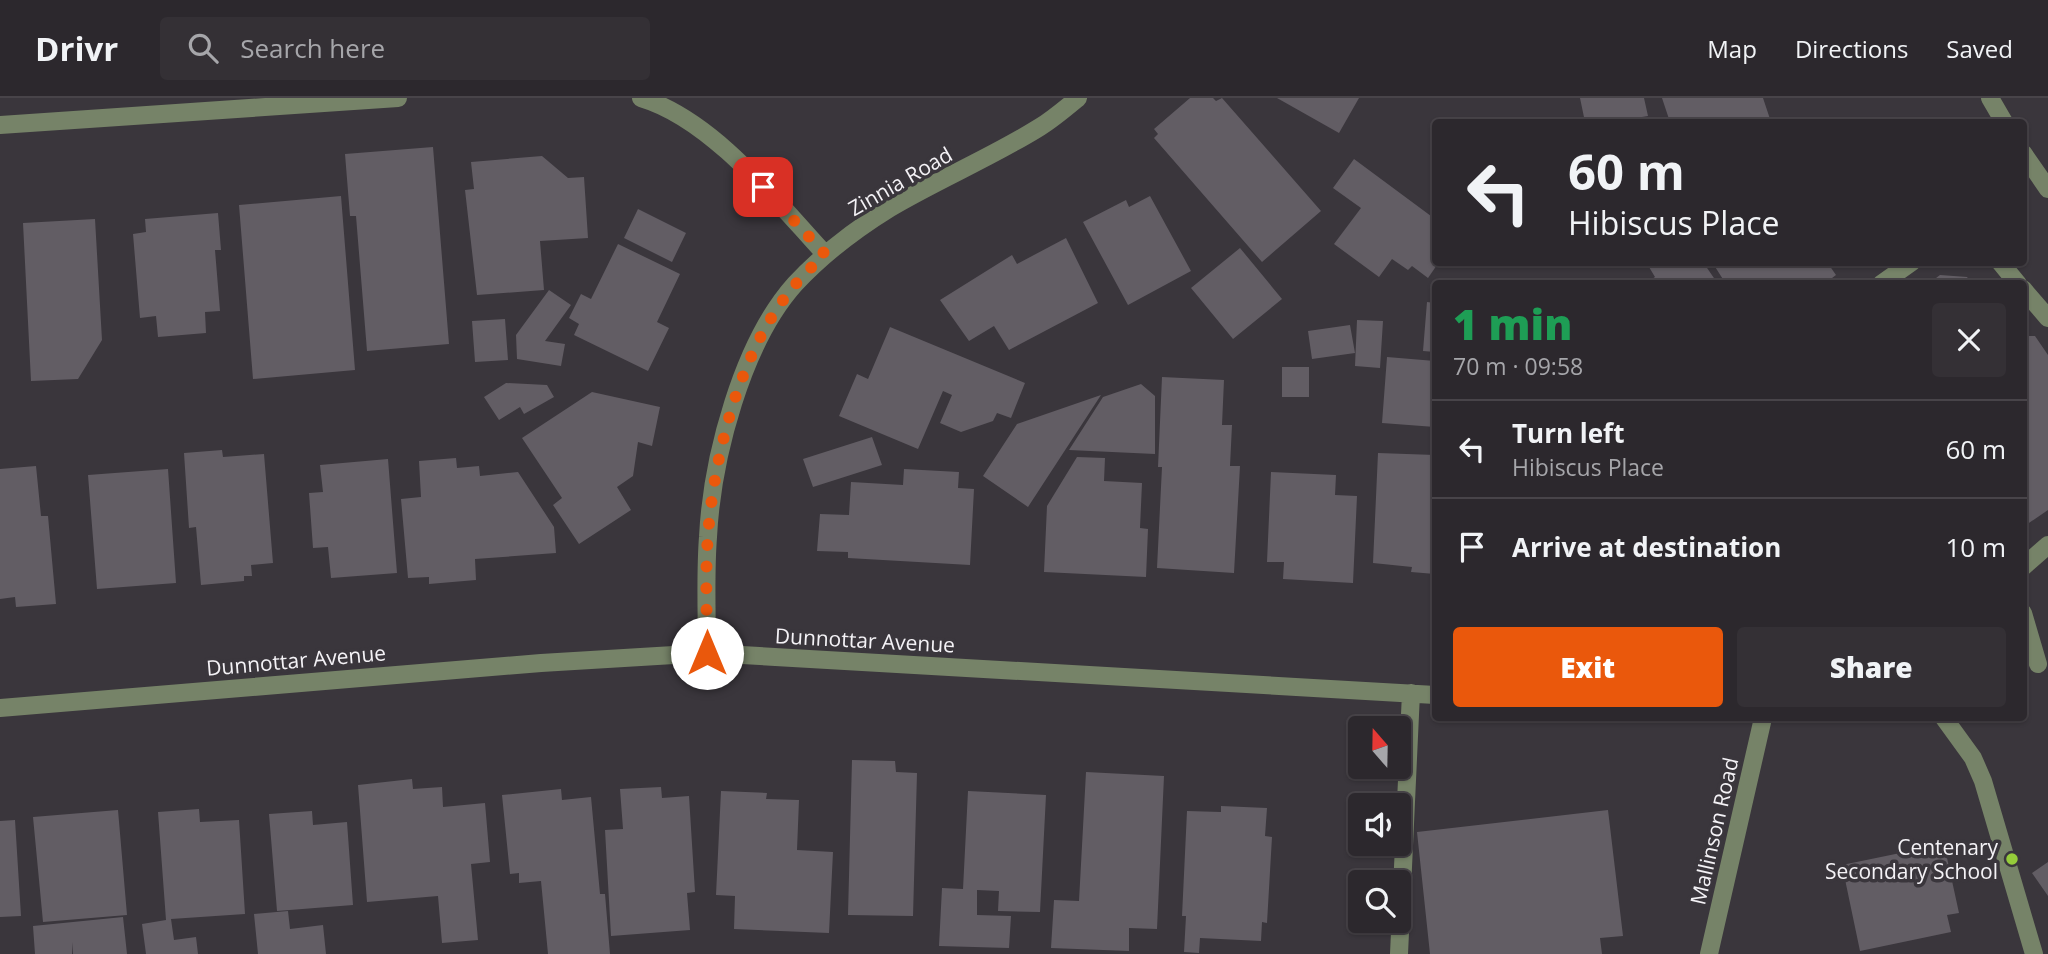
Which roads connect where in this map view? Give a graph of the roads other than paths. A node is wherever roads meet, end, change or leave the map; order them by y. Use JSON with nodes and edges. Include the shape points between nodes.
{"nodes":[{"id":1,"x":398,"y":98,"type":"edge"},
{"id":2,"x":641,"y":98,"type":"edge"},
{"id":3,"x":1078,"y":98,"type":"edge"},
{"id":4,"x":1990,"y":98,"type":"edge"},
{"id":5,"x":2002,"y":119,"type":"edge"},
{"id":6,"x":0,"y":125,"type":"edge"},
{"id":7,"x":2027,"y":159,"type":"edge"},
{"id":8,"x":2048,"y":189,"type":"edge"},
{"id":9,"x":825,"y":254,"type":"junction"},
{"id":10,"x":1906,"y":266,"type":"edge"},
{"id":11,"x":2003,"y":266,"type":"edge"},
{"id":12,"x":1887,"y":280,"type":"edge"},
{"id":13,"x":2015,"y":280,"type":"edge"},
{"id":14,"x":2027,"y":294,"type":"edge"},
{"id":15,"x":2048,"y":318,"type":"edge"},
{"id":16,"x":2048,"y":545,"type":"edge"},
{"id":17,"x":2027,"y":563,"type":"edge"},
{"id":18,"x":2027,"y":629,"type":"edge"},
{"id":19,"x":707,"y":653,"type":"junction"},
{"id":20,"x":2036,"y":664,"type":"edge"},
{"id":21,"x":1411,"y":693,"type":"junction"},
{"id":22,"x":1432,"y":695,"type":"edge"},
{"id":23,"x":0,"y":708,"type":"edge"},
{"id":24,"x":1762,"y":721,"type":"edge"},
{"id":25,"x":1946,"y":721,"type":"edge"},
{"id":26,"x":1399,"y":954,"type":"edge"},
{"id":27,"x":1710,"y":954,"type":"edge"},
{"id":28,"x":2034,"y":954,"type":"edge"}],
"edges":[{"from":1,"to":6,"type":"street"},
{"from":2,"to":9,"type":"street","via":[[667,109],[733,156]]},
{"from":3,"to":9,"type":"street","name":"Zinnia Road","via":[[1042,126],[890,208]]},
{"from":4,"to":5,"type":"street"},
{"from":7,"to":8,"type":"street"},
{"from":9,"to":19,"type":"street","name":"Zinnia Road","via":[[793,286],[764,331],[732,408],[714,478],[708,537]]},
{"from":10,"to":12,"type":"street"},
{"from":11,"to":13,"type":"street"},
{"from":14,"to":15,"type":"street"},
{"from":16,"to":17,"type":"street"},
{"from":18,"to":20,"type":"street"},
{"from":19,"to":21,"type":"street","name":"Dunnottar Avenue"},
{"from":19,"to":23,"type":"street","name":"Dunnottar Avenue"},
{"from":21,"to":22,"type":"street","name":"Dunnottar Avenue"},
{"from":21,"to":26,"type":"street"},
{"from":24,"to":27,"type":"street","name":"Mallinson Road"},
{"from":25,"to":28,"type":"street","via":[[1973,758],[1983,781]]}]}
